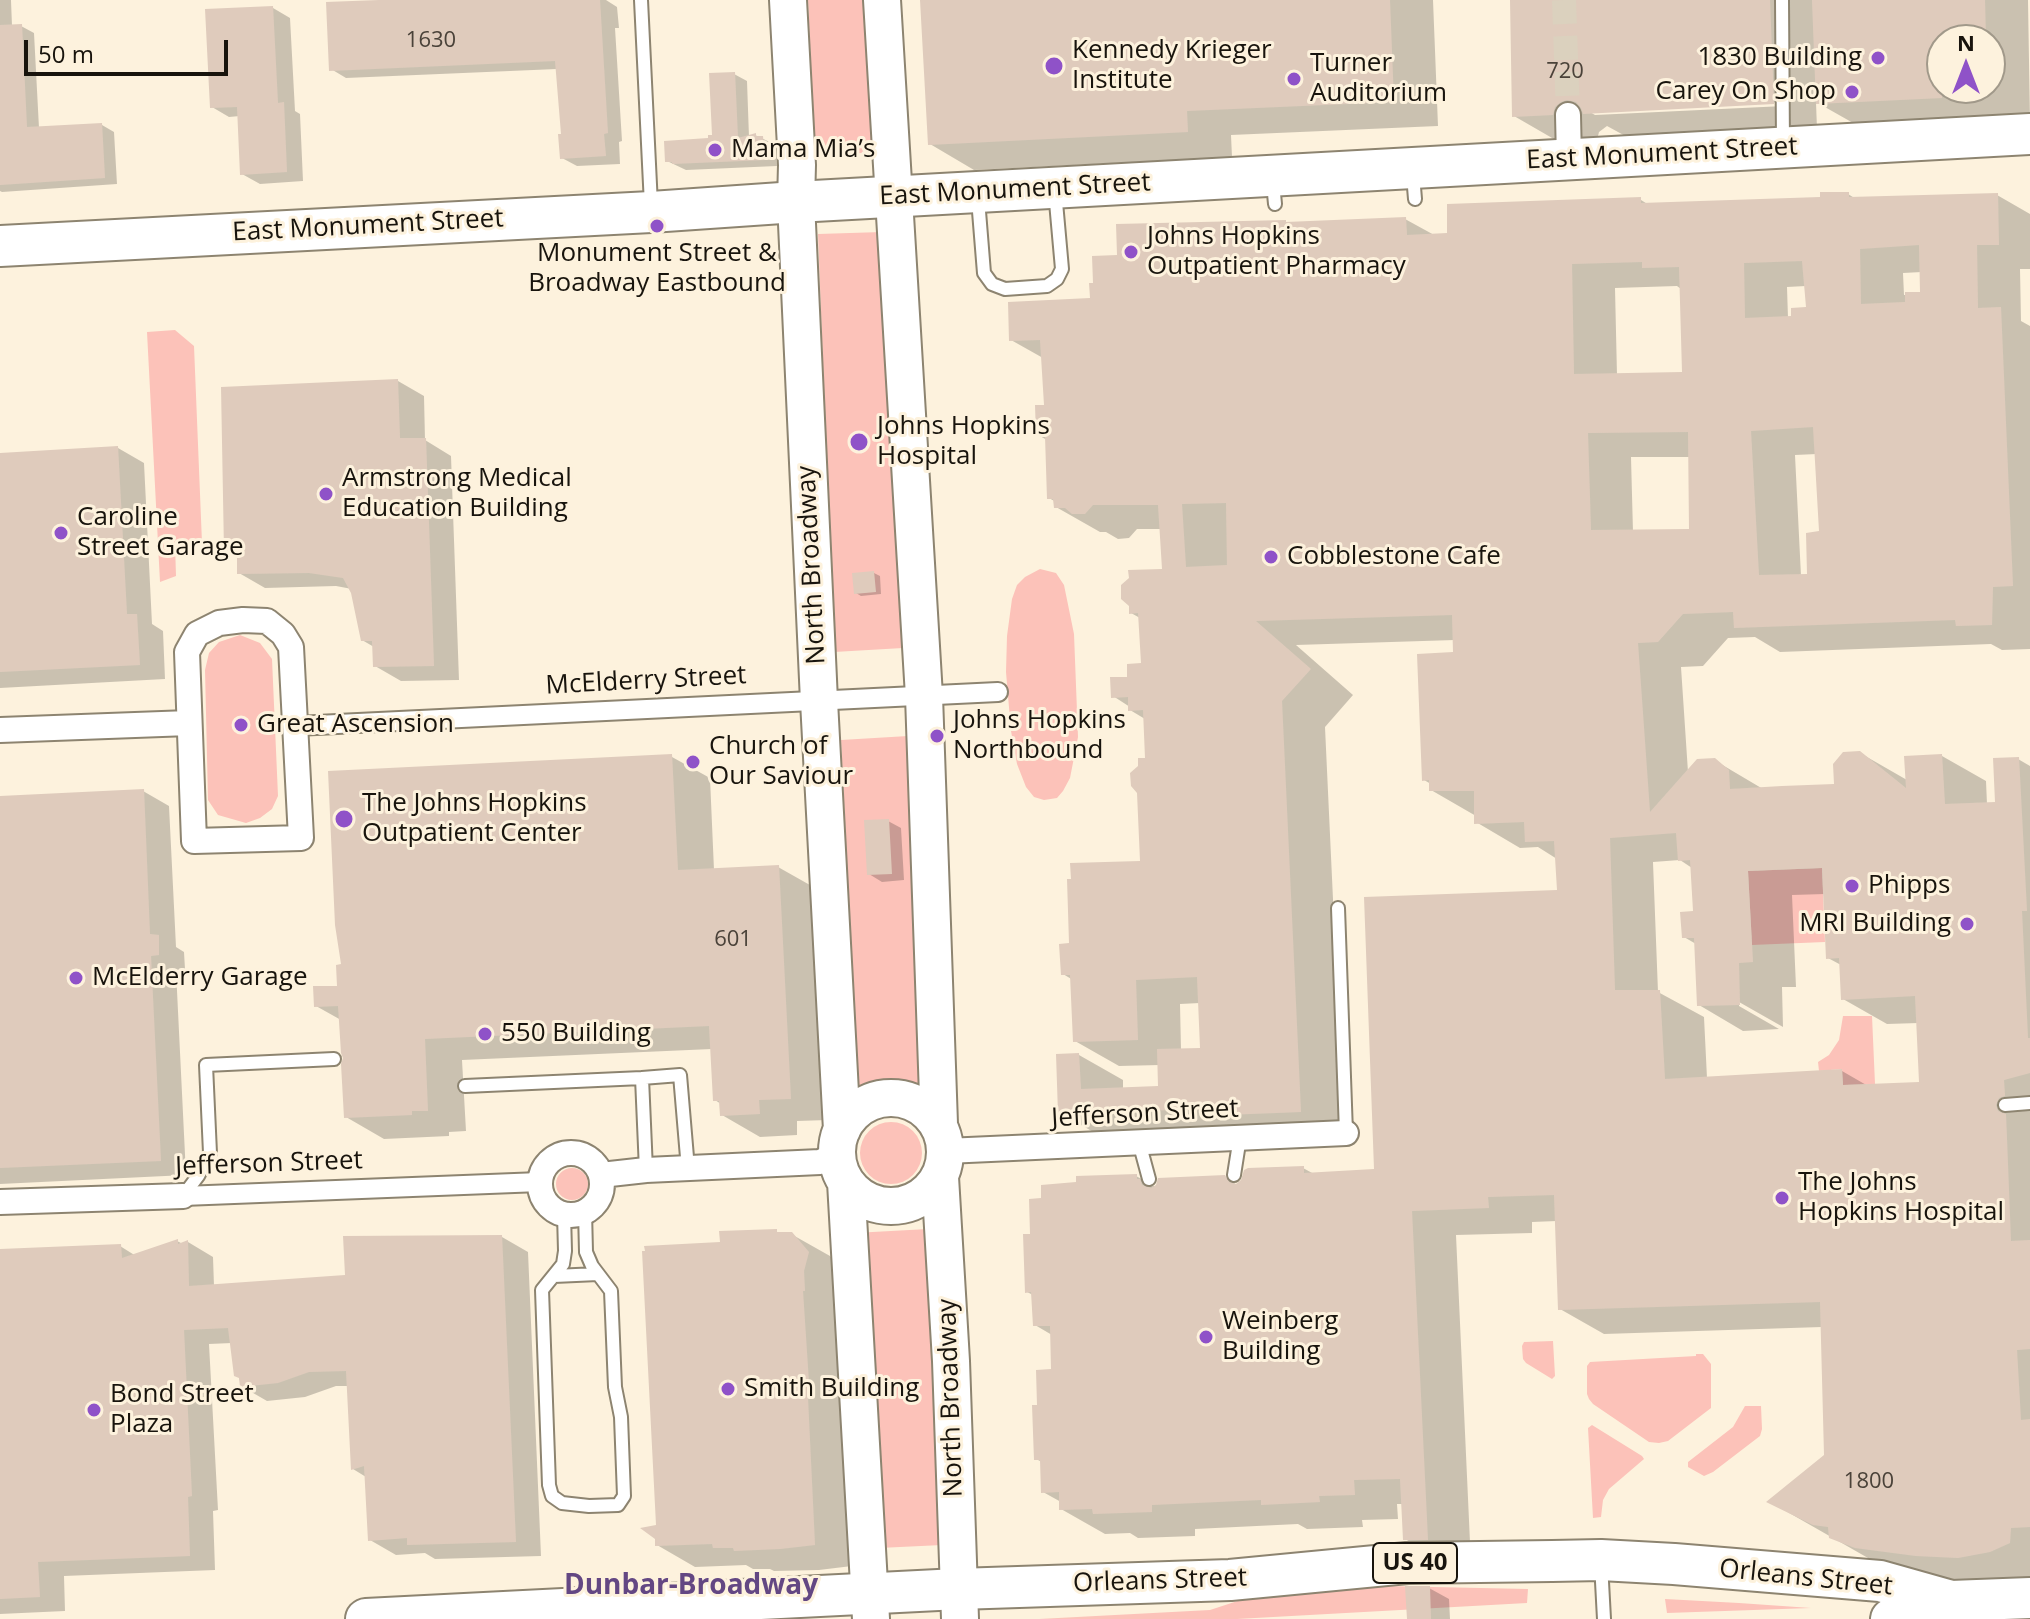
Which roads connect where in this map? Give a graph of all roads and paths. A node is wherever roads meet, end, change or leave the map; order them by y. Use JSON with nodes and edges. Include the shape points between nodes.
{"nodes":[{"id":1,"x":641,"y":0,"type":"edge"},
{"id":2,"x":788,"y":0,"type":"edge"},
{"id":3,"x":882,"y":0,"type":"edge"},
{"id":4,"x":1782,"y":0,"type":"edge"},
{"id":5,"x":1568,"y":115,"type":"tunnel mouth"},
{"id":6,"x":2030,"y":134,"type":"edge"},
{"id":7,"x":1783,"y":147,"type":"junction"},
{"id":8,"x":1569,"y":159,"type":"junction"},
{"id":9,"x":1055,"y":187,"type":"junction"},
{"id":10,"x":978,"y":192,"type":"junction"},
{"id":11,"x":894,"y":196,"type":"junction"},
{"id":12,"x":796,"y":202,"type":"junction"},
{"id":13,"x":651,"y":212,"type":"junction"},
{"id":14,"x":0,"y":246,"type":"edge"},
{"id":15,"x":998,"y":692,"type":"dead end"},
{"id":16,"x":924,"y":696,"type":"junction"},
{"id":17,"x":819,"y":701,"type":"junction"},
{"id":18,"x":189,"y":723,"type":"junction"},
{"id":19,"x":296,"y":726,"type":"junction"},
{"id":20,"x":0,"y":730,"type":"edge"},
{"id":21,"x":1338,"y":908,"type":"dead end"},
{"id":22,"x":334,"y":1059,"type":"dead end"},
{"id":23,"x":642,"y":1078,"type":"junction"},
{"id":24,"x":465,"y":1086,"type":"dead end"},
{"id":25,"x":2030,"y":1103,"type":"edge"},
{"id":26,"x":2005,"y":1105,"type":"dead end"},
{"id":27,"x":1346,"y":1133,"type":"joint"},
{"id":28,"x":1240,"y":1137,"type":"junction"},
{"id":29,"x":1139,"y":1142,"type":"junction"},
{"id":30,"x":942,"y":1151,"type":"junction"},
{"id":31,"x":842,"y":1155,"type":"junction"},
{"id":32,"x":688,"y":1169,"type":"junction"},
{"id":33,"x":646,"y":1170,"type":"junction"},
{"id":34,"x":601,"y":1175,"type":"junction"},
{"id":35,"x":1234,"y":1175,"type":"dead end"},
{"id":36,"x":1149,"y":1179,"type":"dead end"},
{"id":37,"x":540,"y":1182,"type":"junction"},
{"id":38,"x":183,"y":1196,"type":"junction"},
{"id":39,"x":0,"y":1202,"type":"edge"},
{"id":40,"x":575,"y":1213,"type":"junction"},
{"id":41,"x":598,"y":1274,"type":"junction"},
{"id":42,"x":554,"y":1276,"type":"junction"},
{"id":43,"x":1601,"y":1560,"type":"junction"},
{"id":44,"x":2030,"y":1598,"type":"edge"},
{"id":45,"x":1951,"y":1601,"type":"junction"},
{"id":46,"x":959,"y":1604,"type":"edge"},
{"id":47,"x":870,"y":1606,"type":"edge"},
{"id":48,"x":493,"y":1613,"type":"junction"},
{"id":49,"x":366,"y":1619,"type":"edge"},
{"id":50,"x":451,"y":1619,"type":"edge"},
{"id":51,"x":1604,"y":1619,"type":"edge"},
{"id":52,"x":1891,"y":1619,"type":"edge"}],
"edges":[{"from":1,"to":13,"type":"lane"},
{"from":2,"to":12,"type":"main road","name":"North Broadway"},
{"from":3,"to":11,"type":"main road","name":"North Broadway"},
{"from":4,"to":7,"type":"lane"},
{"from":5,"to":8,"type":"street"},
{"from":6,"to":7,"type":"main road","name":"East Monument Street"},
{"from":7,"to":8,"type":"main road","name":"East Monument Street"},
{"from":8,"to":9,"type":"main road","name":"East Monument Street","via":[[1414,184],[1274,190]]},
{"from":9,"to":10,"type":"main road","name":"East Monument Street"},
{"from":9,"to":10,"type":"lane","via":[[1062,269],[1047,286],[1005,289],[984,273]]},
{"from":10,"to":11,"type":"main road","name":"East Monument Street"},
{"from":11,"to":12,"type":"main road","name":"East Monument Street"},
{"from":11,"to":16,"type":"main road","name":"North Broadway"},
{"from":12,"to":13,"type":"main road","name":"East Monument Street"},
{"from":12,"to":17,"type":"main road","name":"North Broadway"},
{"from":13,"to":14,"type":"main road","name":"East Monument Street"},
{"from":15,"to":16,"type":"street","name":"McElderry Street"},
{"from":16,"to":17,"type":"street","name":"McElderry Street"},
{"from":16,"to":30,"type":"main road","name":"North Broadway"},
{"from":17,"to":19,"type":"street","name":"McElderry Street"},
{"from":17,"to":31,"type":"main road","name":"North Broadway"},
{"from":18,"to":19,"type":"street","via":[[187,652],[197,634],[219,623],[243,620],[267,621],[291,647]]},
{"from":18,"to":19,"type":"street","via":[[194,841],[301,838]]},
{"from":18,"to":20,"type":"street"},
{"from":21,"to":27,"type":"lane"},
{"from":22,"to":38,"type":"lane","via":[[206,1065],[210,1153]]},
{"from":23,"to":24,"type":"lane"},
{"from":23,"to":32,"type":"lane","via":[[680,1075]]},
{"from":23,"to":33,"type":"lane"},
{"from":25,"to":26,"type":"lane"},
{"from":27,"to":28,"type":"street","name":"Jefferson Street"},
{"from":28,"to":29,"type":"street","name":"Jefferson Street"},
{"from":28,"to":35,"type":"lane"},
{"from":29,"to":30,"type":"street","name":"Jefferson Street"},
{"from":29,"to":36,"type":"lane"},
{"from":30,"to":31,"type":"main road","via":[[929,1192],[896,1207],[862,1198]]},
{"from":30,"to":31,"type":"main road","via":[[927,1110],[892,1097],[859,1108],[847,1121]]},
{"from":30,"to":46,"type":"main road","name":"North Broadway"},
{"from":31,"to":32,"type":"street","via":[[820,1162]]},
{"from":31,"to":47,"type":"main road","name":"North Broadway"},
{"from":32,"to":33,"type":"street"},
{"from":33,"to":34,"type":"street"},
{"from":34,"to":37,"type":"street","via":[[582,1155],[563,1154],[547,1164]]},
{"from":34,"to":40,"type":"street","via":[[594,1205]]},
{"from":37,"to":38,"type":"street","name":"Jefferson Street"},
{"from":37,"to":40,"type":"street","via":[[554,1210]]},
{"from":38,"to":39,"type":"street","name":"Jefferson Street"},
{"from":40,"to":41,"type":"lane"},
{"from":40,"to":42,"type":"lane","via":[[563,1264]]},
{"from":41,"to":42,"type":"lane"},
{"from":41,"to":42,"type":"lane","via":[[611,1291],[624,1496],[618,1505],[562,1503],[552,1496],[542,1290]]},
{"from":43,"to":45,"type":"main road","name":"Orleans Street","number":"US 40","via":[[1880,1581]]},
{"from":43,"to":46,"type":"main road","name":"Orleans Street","number":"US 40","via":[[1407,1563]]},
{"from":43,"to":51,"type":"lane"},
{"from":44,"to":45,"type":"main road","name":"Orleans Street","number":"US 40"},
{"from":45,"to":52,"type":"main road","name":"Orleans Street","number":"US 40"},
{"from":46,"to":47,"type":"main road","name":"Orleans Street","number":"US 40"},
{"from":47,"to":48,"type":"main road","name":"Orleans Street","number":"US 40"},
{"from":48,"to":49,"type":"main road","name":"Orleans Street","number":"US 40"},
{"from":48,"to":50,"type":"main road"}]}
